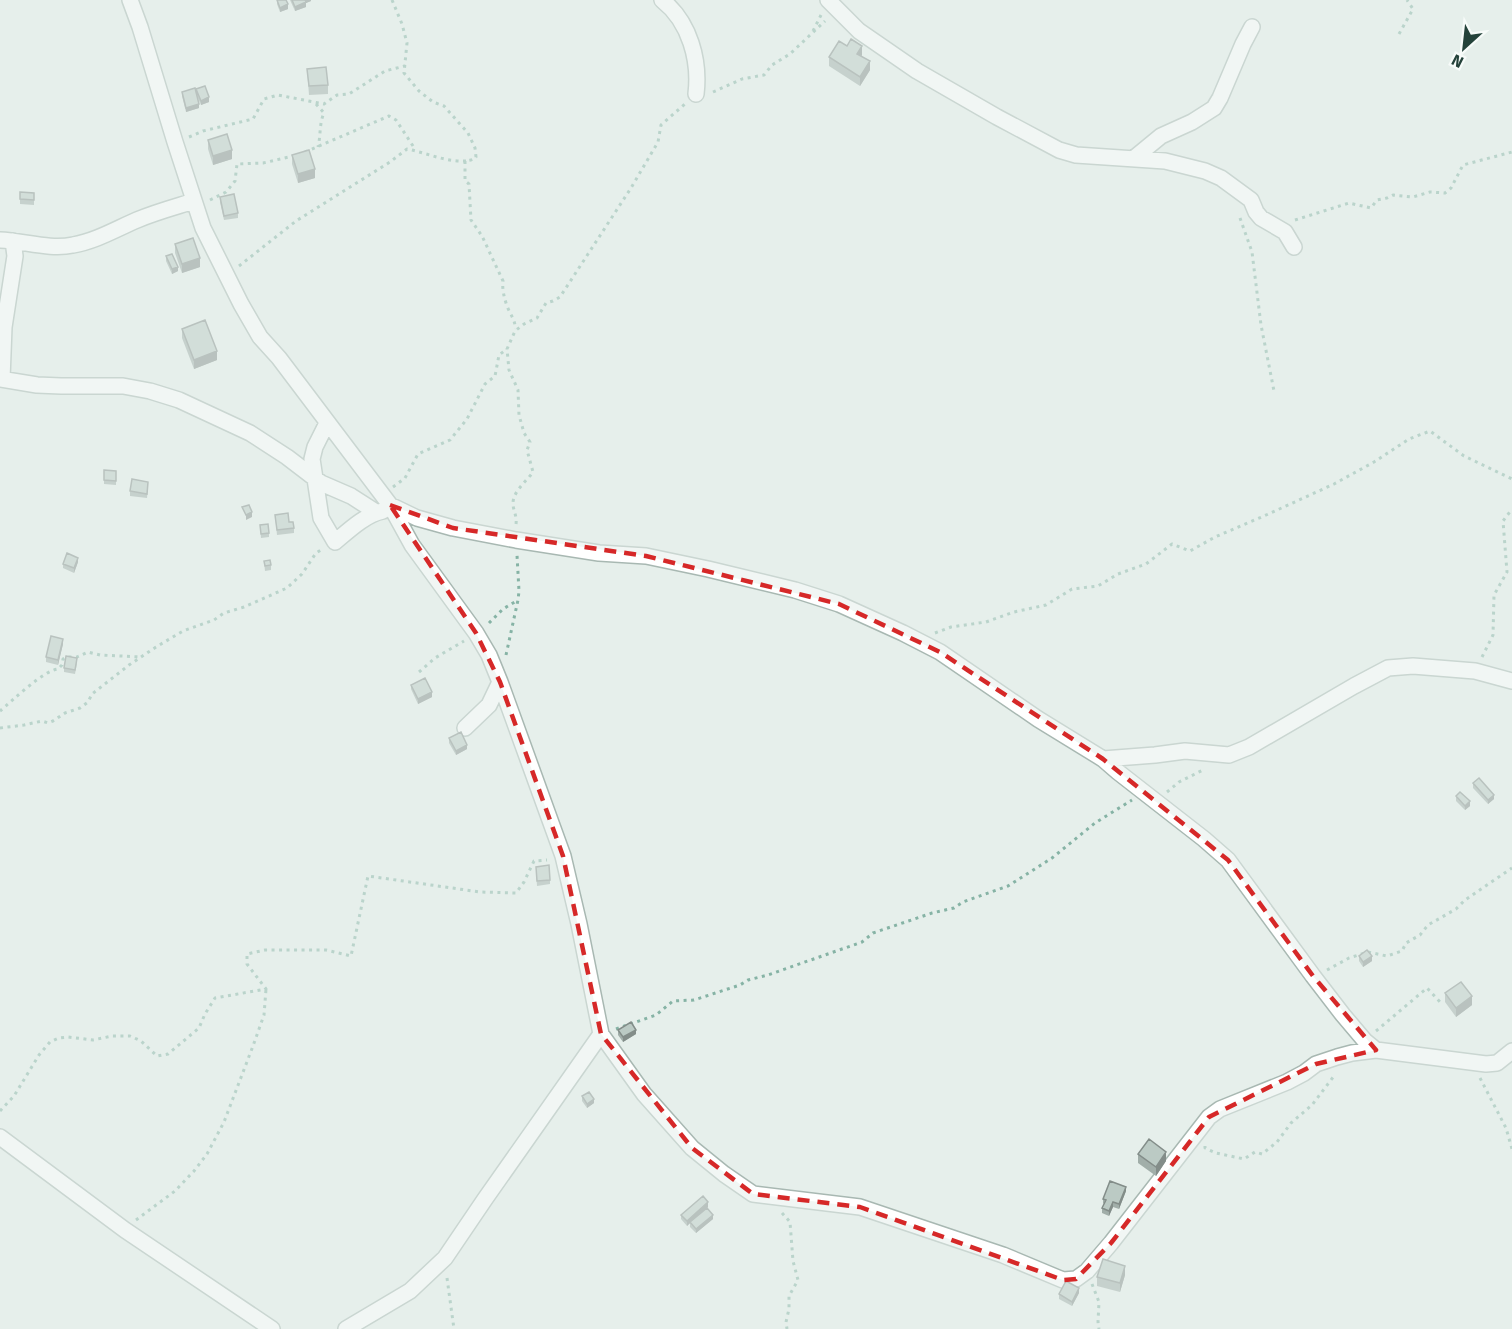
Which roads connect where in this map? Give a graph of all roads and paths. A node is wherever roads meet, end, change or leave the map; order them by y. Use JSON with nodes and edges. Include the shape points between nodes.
{"nodes":[{"id":1,"x":130,"y":0,"type":"edge"},
{"id":2,"x":392,"y":0,"type":"edge"},
{"id":3,"x":662,"y":0,"type":"edge"},
{"id":4,"x":1407,"y":0,"type":"edge"},
{"id":5,"x":833,"y":5,"type":"edge"},
{"id":6,"x":1252,"y":27,"type":"dead end"},
{"id":7,"x":1399,"y":34,"type":"dead end"},
{"id":8,"x":405,"y":66,"type":"junction"},
{"id":9,"x":696,"y":94,"type":"junction"},
{"id":10,"x":315,"y":103,"type":"junction"},
{"id":11,"x":175,"y":142,"type":"junction"},
{"id":12,"x":318,"y":147,"type":"junction"},
{"id":13,"x":417,"y":151,"type":"junction"},
{"id":14,"x":1512,"y":152,"type":"edge"},
{"id":15,"x":1133,"y":159,"type":"junction"},
{"id":16,"x":471,"y":160,"type":"junction"},
{"id":17,"x":196,"y":204,"type":"junction"},
{"id":18,"x":1239,"y":215,"type":"dead end"},
{"id":19,"x":1276,"y":226,"type":"junction"},
{"id":20,"x":6,"y":240,"type":"edge"},
{"id":21,"x":1294,"y":247,"type":"dead end"},
{"id":22,"x":226,"y":275,"type":"junction"},
{"id":23,"x":515,"y":331,"type":"junction"},
{"id":24,"x":507,"y":349,"type":"junction"},
{"id":25,"x":1,"y":379,"type":"edge"},
{"id":26,"x":1274,"y":391,"type":"dead end"},
{"id":27,"x":327,"y":423,"type":"junction"},
{"id":28,"x":314,"y":478,"type":"junction"},
{"id":29,"x":1512,"y":479,"type":"edge"},
{"id":30,"x":385,"y":505,"type":"junction"},
{"id":31,"x":1512,"y":509,"type":"edge"},
{"id":32,"x":516,"y":540,"type":"junction"},
{"id":33,"x":334,"y":543,"type":"junction"},
{"id":34,"x":518,"y":600,"type":"junction"},
{"id":35,"x":476,"y":633,"type":"junction"},
{"id":36,"x":917,"y":640,"type":"junction"},
{"id":37,"x":505,"y":656,"type":"dead end"},
{"id":38,"x":142,"y":657,"type":"junction"},
{"id":39,"x":1475,"y":671,"type":"junction"},
{"id":40,"x":419,"y":672,"type":"dead end"},
{"id":41,"x":1512,"y":681,"type":"edge"},
{"id":42,"x":500,"y":682,"type":"junction"},
{"id":43,"x":0,"y":711,"type":"edge"},
{"id":44,"x":0,"y":728,"type":"edge"},
{"id":45,"x":465,"y":728,"type":"dead end"},
{"id":46,"x":1103,"y":759,"type":"junction"},
{"id":47,"x":1206,"y":769,"type":"dead end"},
{"id":48,"x":1141,"y":790,"type":"junction"},
{"id":49,"x":1154,"y":800,"type":"junction"},
{"id":50,"x":563,"y":856,"type":"junction"},
{"id":51,"x":1512,"y":868,"type":"edge"},
{"id":52,"x":1313,"y":976,"type":"junction"},
{"id":53,"x":266,"y":989,"type":"junction"},
{"id":54,"x":1440,"y":1002,"type":"dead end"},
{"id":55,"x":601,"y":1034,"type":"junction"},
{"id":56,"x":1371,"y":1046,"type":"junction"},
{"id":57,"x":1512,"y":1051,"type":"edge"},
{"id":58,"x":1352,"y":1053,"type":"junction"},
{"id":59,"x":1472,"y":1064,"type":"junction"},
{"id":60,"x":0,"y":1112,"type":"edge"},
{"id":61,"x":1209,"y":1117,"type":"junction"},
{"id":62,"x":0,"y":1137,"type":"edge"},
{"id":63,"x":1512,"y":1149,"type":"edge"},
{"id":64,"x":781,"y":1212,"type":"dead end"},
{"id":65,"x":125,"y":1230,"type":"junction"},
{"id":66,"x":446,"y":1258,"type":"junction"},
{"id":67,"x":1087,"y":1271,"type":"junction"},
{"id":68,"x":272,"y":1329,"type":"edge"},
{"id":69,"x":346,"y":1329,"type":"edge"},
{"id":70,"x":454,"y":1329,"type":"edge"},
{"id":71,"x":788,"y":1329,"type":"edge"},
{"id":72,"x":1099,"y":1329,"type":"edge"}],
"edges":[{"from":1,"to":11,"type":"street"},
{"from":2,"to":8,"type":"path","via":[[407,43]]},
{"from":3,"to":9,"type":"street","via":[[684,26],[695,55]]},
{"from":4,"to":7,"type":"path","via":[[1413,9]]},
{"from":5,"to":9,"type":"path","via":[[790,54],[764,75],[742,78],[704,96]]},
{"from":5,"to":15,"type":"street","via":[[859,31],[917,71],[1059,150]]},
{"from":6,"to":15,"type":"street","via":[[1214,108],[1161,136]]},
{"from":8,"to":10,"type":"path","via":[[385,71],[349,94],[337,95],[324,104]]},
{"from":8,"to":16,"type":"path","via":[[404,73],[419,91],[444,106],[468,133],[476,148],[476,157]]},
{"from":9,"to":23,"type":"path","via":[[661,124],[658,142],[632,188],[560,297],[546,303],[537,318]]},
{"from":10,"to":11,"type":"path","via":[[278,95],[264,99],[253,119]]},
{"from":10,"to":12,"type":"path","via":[[324,113]]},
{"from":11,"to":17,"type":"street"},
{"from":12,"to":13,"type":"path","via":[[390,116]]},
{"from":12,"to":17,"type":"path","via":[[290,158],[237,164],[235,181],[226,192]]},
{"from":13,"to":16,"type":"path","via":[[447,160]]},
{"from":13,"to":22,"type":"path","via":[[406,148],[296,221]]},
{"from":14,"to":19,"type":"path","via":[[1462,165],[1445,193],[1393,195],[1377,200],[1371,207],[1349,203]]},
{"from":15,"to":19,"type":"street","via":[[1190,166],[1221,178],[1251,200],[1261,218]]},
{"from":16,"to":23,"type":"path","via":[[465,161],[465,181],[469,184],[471,220],[503,281]]},
{"from":17,"to":20,"type":"street","via":[[155,213],[73,246]]},
{"from":17,"to":22,"type":"street"},
{"from":18,"to":26,"type":"path","via":[[1252,252]]},
{"from":19,"to":21,"type":"street"},
{"from":20,"to":25,"type":"street","via":[[15,256]]},
{"from":22,"to":27,"type":"street","via":[[260,337]]},
{"from":23,"to":24,"type":"path"},
{"from":24,"to":30,"type":"path","via":[[499,355],[495,376],[485,384],[467,419],[450,440],[418,454]]},
{"from":24,"to":32,"type":"path","via":[[509,370],[518,390],[519,415],[530,442],[527,450],[533,472],[516,491]]},
{"from":25,"to":28,"type":"street","via":[[37,385],[123,386],[179,400],[250,434]]},
{"from":27,"to":28,"type":"street","via":[[313,453]]},
{"from":27,"to":30,"type":"street"},
{"from":28,"to":30,"type":"street","via":[[351,496]]},
{"from":28,"to":33,"type":"street","via":[[321,518]]},
{"from":29,"to":36,"type":"path","via":[[1464,456],[1430,431],[1409,439],[1334,484],[1190,551],[1172,544],[1146,564],[1098,586],[1072,589],[1046,605],[986,622],[951,627]]},
{"from":30,"to":32,"type":"street","via":[[453,528]]},
{"from":30,"to":33,"type":"street"},
{"from":30,"to":35,"type":"street"},
{"from":31,"to":39,"type":"path","via":[[1503,521],[1507,572],[1494,594],[1494,635]]},
{"from":32,"to":34,"type":"path"},
{"from":32,"to":36,"type":"street","via":[[708,568],[839,604]]},
{"from":33,"to":38,"type":"path","via":[[316,553],[287,588],[183,632]]},
{"from":34,"to":35,"type":"path"},
{"from":34,"to":37,"type":"path"},
{"from":35,"to":40,"type":"path"},
{"from":35,"to":42,"type":"street"},
{"from":36,"to":46,"type":"street"},
{"from":38,"to":43,"type":"path","via":[[88,652],[66,657],[58,669],[51,669]]},
{"from":38,"to":44,"type":"path","via":[[92,694],[80,708],[48,723]]},
{"from":39,"to":41,"type":"street"},
{"from":39,"to":46,"type":"street","via":[[1388,668],[1230,755],[1185,751]]},
{"from":42,"to":45,"type":"street","via":[[489,705]]},
{"from":42,"to":50,"type":"street"},
{"from":46,"to":48,"type":"street"},
{"from":47,"to":49,"type":"path"},
{"from":48,"to":49,"type":"street"},
{"from":48,"to":55,"type":"path","via":[[1136,798],[1008,886],[740,985],[694,1000],[674,1001],[656,1015]]},
{"from":49,"to":52,"type":"street","via":[[1228,860]]},
{"from":50,"to":53,"type":"path","via":[[534,861],[516,892],[480,892],[368,876],[351,956],[326,950],[265,950],[248,954],[247,964]]},
{"from":50,"to":55,"type":"street"},
{"from":51,"to":52,"type":"path","via":[[1428,925],[1402,951],[1387,956],[1368,952]]},
{"from":52,"to":56,"type":"street"},
{"from":53,"to":60,"type":"path","via":[[215,998],[199,1028],[168,1054],[157,1056],[130,1036],[93,1040],[68,1037],[50,1042]]},
{"from":53,"to":65,"type":"path","via":[[264,1015],[253,1046],[224,1122],[207,1154],[175,1191]]},
{"from":54,"to":56,"type":"path","via":[[1427,988]]},
{"from":55,"to":66,"type":"street"},
{"from":55,"to":67,"type":"street","via":[[644,1094],[692,1148],[753,1194],[860,1207],[1003,1255],[1063,1280],[1076,1279]]},
{"from":56,"to":58,"type":"street"},
{"from":56,"to":59,"type":"street"},
{"from":57,"to":59,"type":"street","via":[[1497,1063]]},
{"from":58,"to":61,"type":"street","via":[[1316,1064],[1287,1082]]},
{"from":58,"to":61,"type":"path","via":[[1312,1105],[1262,1154],[1255,1152],[1244,1159],[1205,1148]]},
{"from":59,"to":63,"type":"path","via":[[1506,1128]]},
{"from":61,"to":67,"type":"street"},
{"from":62,"to":65,"type":"street"},
{"from":64,"to":71,"type":"path","via":[[790,1222],[798,1280],[789,1296]]},
{"from":65,"to":68,"type":"street"},
{"from":66,"to":69,"type":"street","via":[[410,1291]]},
{"from":66,"to":70,"type":"path"},
{"from":67,"to":72,"type":"path","via":[[1100,1302]]}]}
